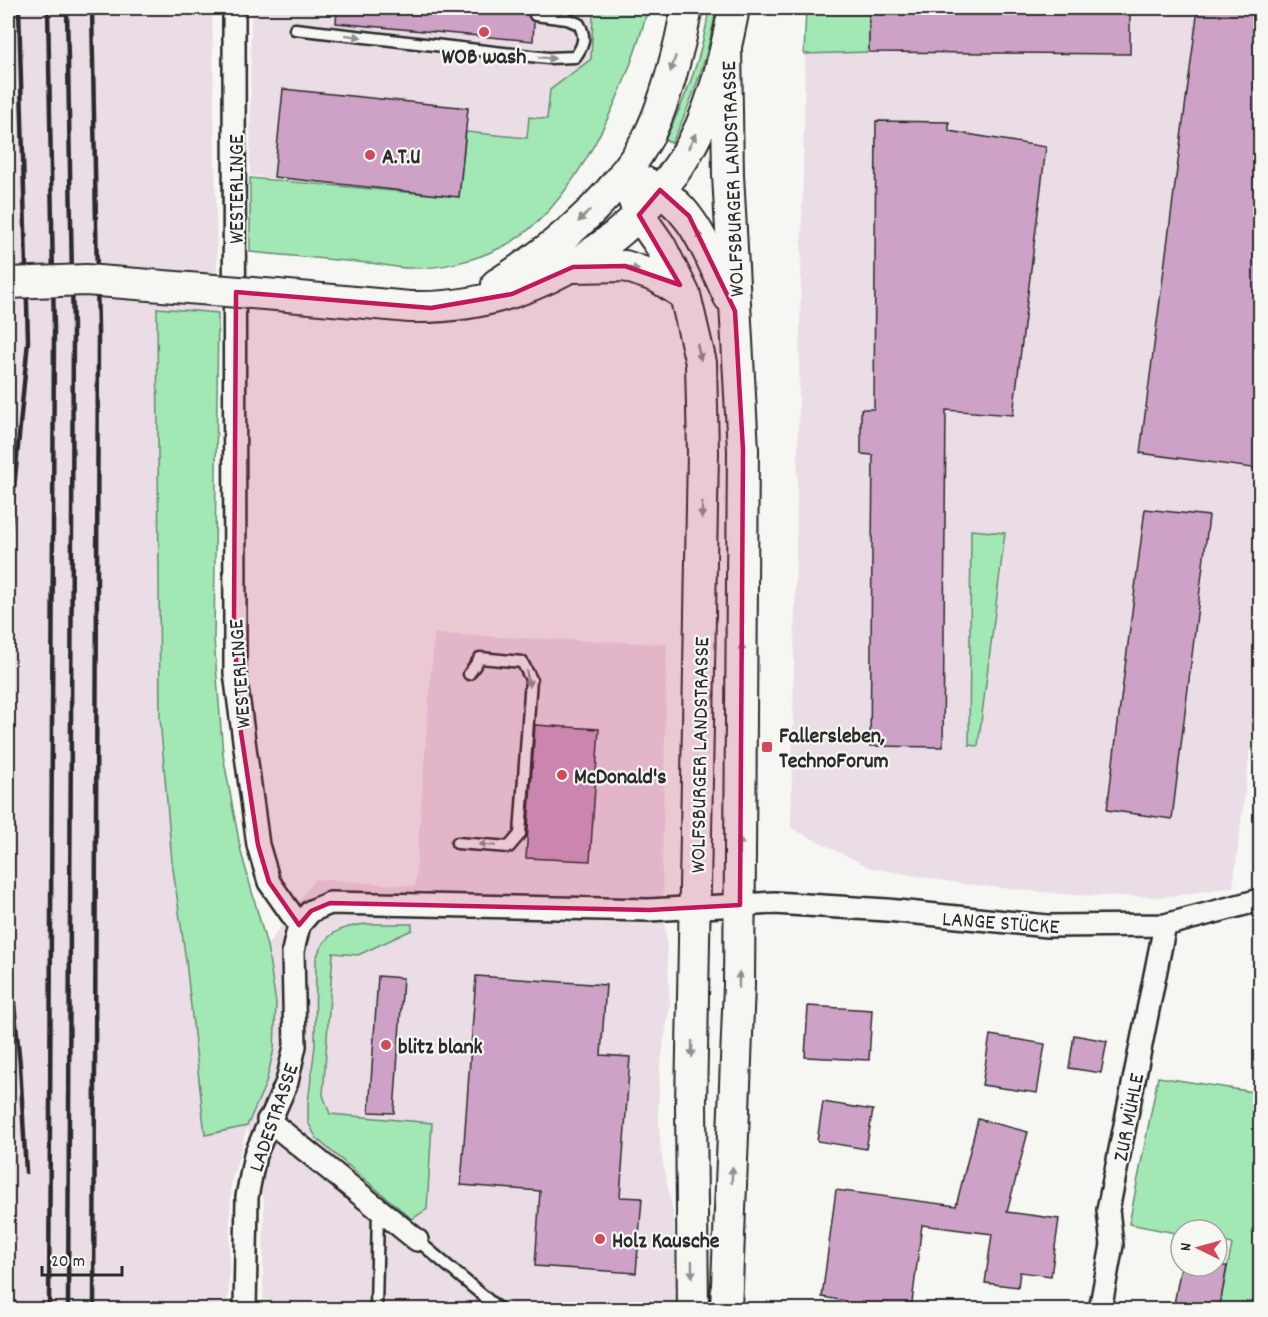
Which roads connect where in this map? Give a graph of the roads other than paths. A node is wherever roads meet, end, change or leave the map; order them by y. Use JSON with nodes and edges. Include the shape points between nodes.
{"nodes":[{"id":1,"x":234,"y":8,"type":"edge"},
{"id":2,"x":687,"y":8,"type":"edge"},
{"id":3,"x":734,"y":8,"type":"edge"},
{"id":4,"x":535,"y":15,"type":"dead end"},
{"id":5,"x":295,"y":29,"type":"dead end"},
{"id":6,"x":726,"y":47,"type":"junction"},
{"id":7,"x":624,"y":173,"type":"junction"},
{"id":8,"x":660,"y":190,"type":"junction"},
{"id":9,"x":639,"y":215,"type":"junction"},
{"id":10,"x":573,"y":267,"type":"junction"},
{"id":11,"x":8,"y":283,"type":"edge"},
{"id":12,"x":686,"y":295,"type":"junction"},
{"id":13,"x":466,"y":303,"type":"junction"},
{"id":14,"x":735,"y":311,"type":"junction"},
{"id":15,"x":469,"y":674,"type":"dead end"},
{"id":16,"x":457,"y":843,"type":"dead end"},
{"id":17,"x":1260,"y":900,"type":"edge"},
{"id":18,"x":740,"y":904,"type":"junction"},
{"id":19,"x":696,"y":907,"type":"junction"},
{"id":20,"x":298,"y":924,"type":"junction"},
{"id":21,"x":1165,"y":925,"type":"junction"},
{"id":22,"x":268,"y":1120,"type":"junction"},
{"id":23,"x":378,"y":1209,"type":"junction"},
{"id":24,"x":417,"y":1240,"type":"joint"},
{"id":25,"x":245,"y":1310,"type":"edge"},
{"id":26,"x":376,"y":1310,"type":"edge"},
{"id":27,"x":500,"y":1310,"type":"edge"},
{"id":28,"x":693,"y":1310,"type":"edge"},
{"id":29,"x":726,"y":1310,"type":"edge"},
{"id":30,"x":1100,"y":1310,"type":"edge"}],
"edges":[{"from":1,"to":20,"type":"street","name":"WESTERLINGE","via":[[235,674],[258,845],[269,882]]},
{"from":2,"to":7,"type":"street","one_way":true,"via":[[682,36],[647,138]]},
{"from":3,"to":6,"type":"street","name":"WOLFSBURGER LANDSTRASSE"},
{"from":5,"to":4,"type":"lane","one_way":true,"via":[[548,58],[574,57],[585,34],[579,24]]},
{"from":8,"to":6,"type":"street","name":"WOLFSBURGER LANDSTRASSE","one_way":true,"via":[[683,160],[709,107]]},
{"from":6,"to":14,"type":"street","name":"WOLFSBURGER LANDSTRASSE"},
{"from":7,"to":8,"type":"street","name":"WOLFSBURGER LANDSTRASSE"},
{"from":7,"to":9,"type":"street","name":"WOLFSBURGER LANDSTRASSE"},
{"from":7,"to":13,"type":"street","one_way":true,"via":[[552,249]]},
{"from":8,"to":9,"type":"street","name":"WOLFSBURGER LANDSTRASSE"},
{"from":14,"to":8,"type":"street","name":"WOLFSBURGER LANDSTRASSE","one_way":true,"via":[[689,216]]},
{"from":9,"to":10,"type":"street","via":[[601,249]]},
{"from":9,"to":12,"type":"street","name":"WOLFSBURGER LANDSTRASSE"},
{"from":10,"to":12,"type":"street","one_way":true,"via":[[626,266],[657,277]]},
{"from":10,"to":13,"type":"street","via":[[512,294]]},
{"from":11,"to":13,"type":"street","bridge":true,"via":[[86,280],[410,307]]},
{"from":12,"to":19,"type":"street","name":"WOLFSBURGER LANDSTRASSE","one_way":true,"via":[[701,363],[703,441]]},
{"from":18,"to":14,"type":"street","name":"WOLFSBURGER LANDSTRASSE","one_way":true,"via":[[743,450]]},
{"from":15,"to":16,"type":"lane","one_way":true,"via":[[480,658],[522,662],[531,679],[520,834],[508,847]]},
{"from":17,"to":21,"type":"street","name":"LANGE STÜCKE"},
{"from":18,"to":19,"type":"street","name":"LANGE STÜCKE"},
{"from":18,"to":21,"type":"street","name":"LANGE STÜCKE","via":[[887,910],[1047,926]]},
{"from":29,"to":18,"type":"street","name":"WOLFSBURGER LANDSTRASSE","one_way":true},
{"from":19,"to":20,"type":"street","via":[[543,909],[330,903],[311,911]]},
{"from":19,"to":28,"type":"street","name":"WOLFSBURGER LANDSTRASSE","one_way":true,"via":[[691,1105]]},
{"from":20,"to":22,"type":"street","name":"LADESTRASSE","via":[[293,951],[295,1046],[286,1082]]},
{"from":21,"to":30,"type":"street","name":"ZUR MÜHLE","via":[[1108,1210],[1112,1245]]},
{"from":22,"to":23,"type":"street"},
{"from":22,"to":25,"type":"street","name":"LADESTRASSE","via":[[255,1155],[247,1197]]},
{"from":23,"to":24,"type":"street"},
{"from":23,"to":26,"type":"lane"},
{"from":24,"to":27,"type":"lane"}]}
